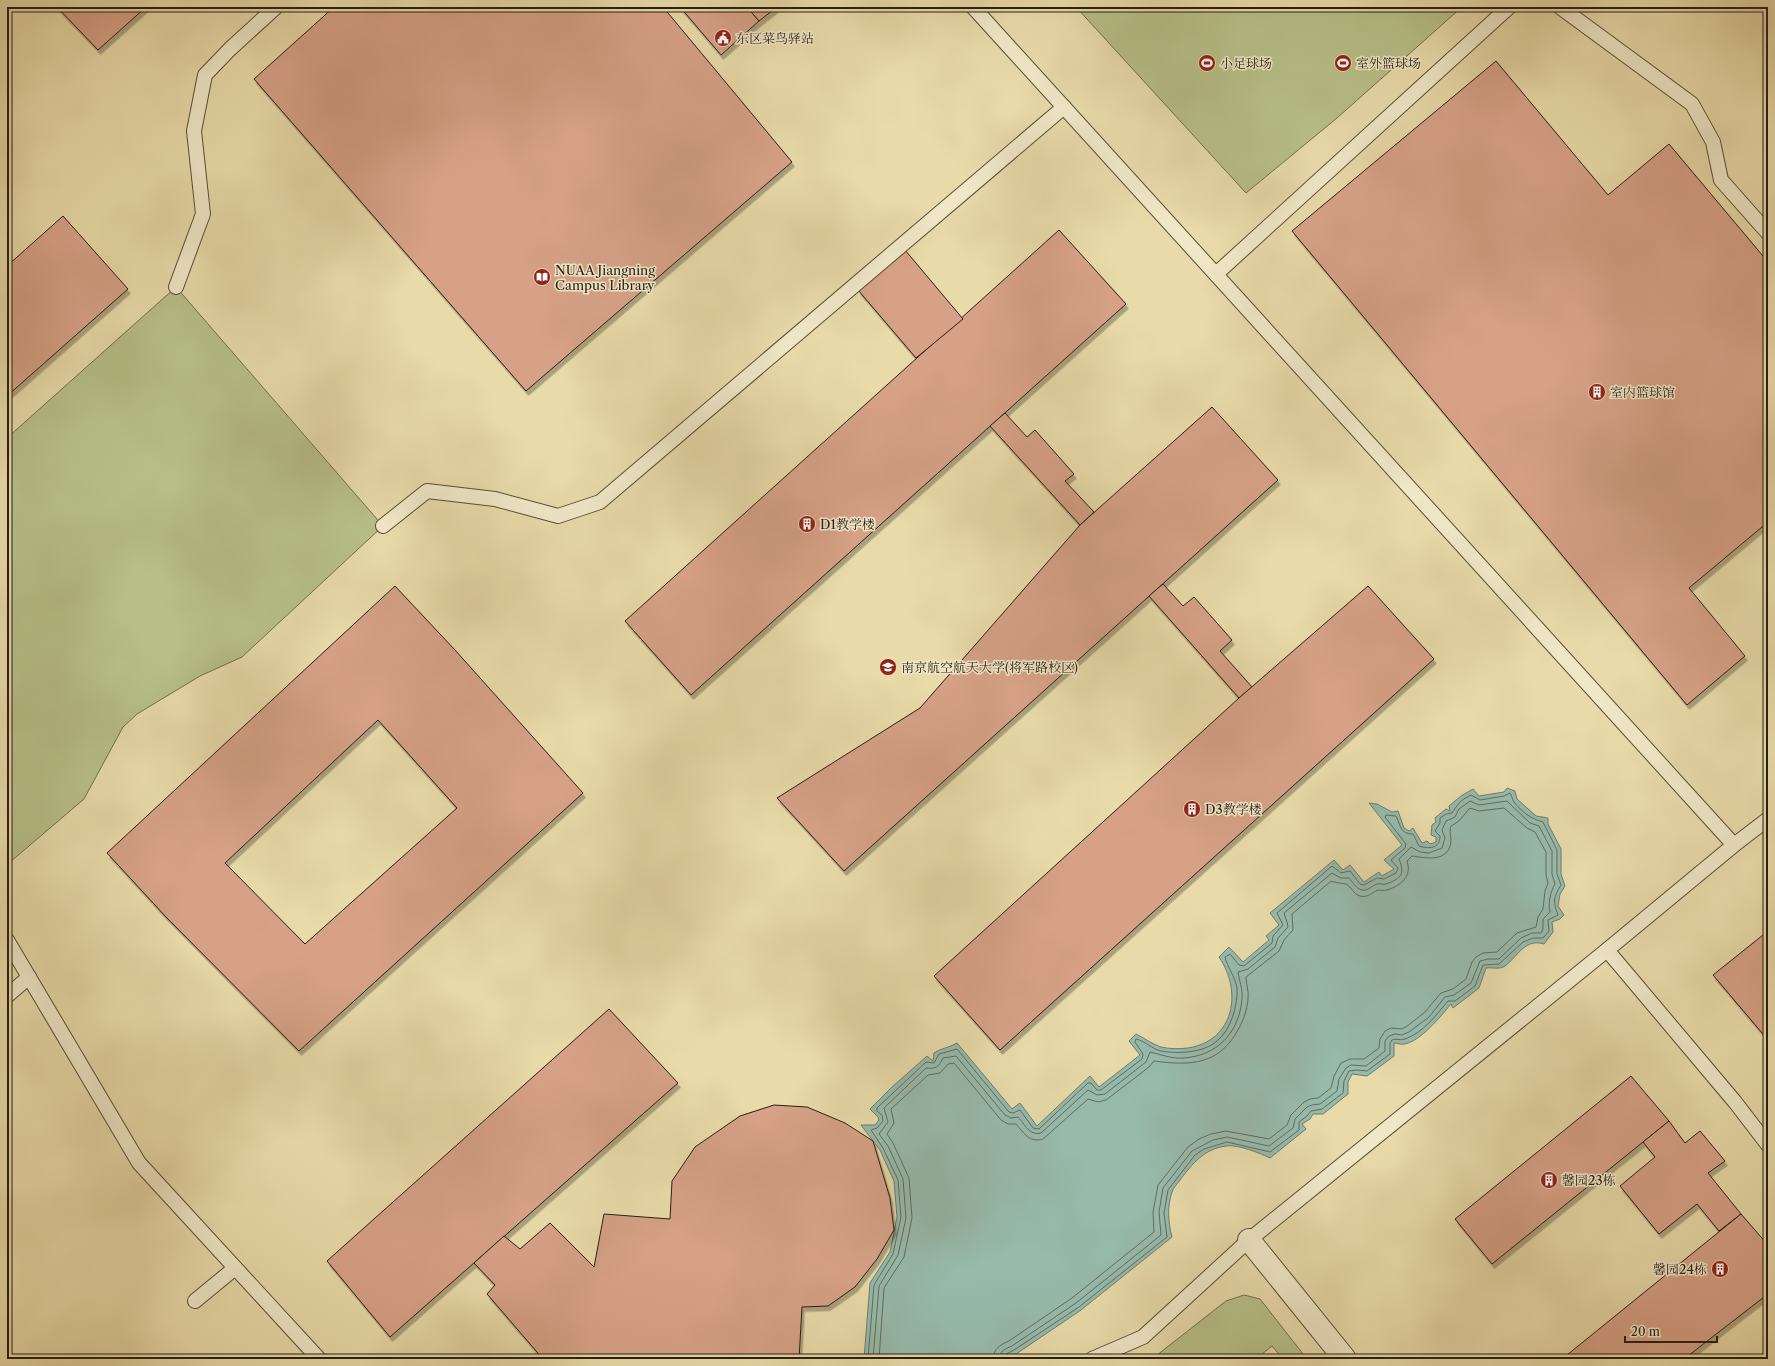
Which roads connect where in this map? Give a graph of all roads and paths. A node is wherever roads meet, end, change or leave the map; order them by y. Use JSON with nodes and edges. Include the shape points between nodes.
{"nodes":[{"id":1,"x":276,"y":7,"type":"edge"},
{"id":2,"x":973,"y":7,"type":"edge"},
{"id":3,"x":1510,"y":7,"type":"edge"},
{"id":4,"x":1560,"y":7,"type":"edge"},
{"id":5,"x":1064,"y":107,"type":"junction"},
{"id":6,"x":1768,"y":233,"type":"edge"},
{"id":7,"x":1216,"y":274,"type":"junction"},
{"id":8,"x":176,"y":287,"type":"dead end"},
{"id":9,"x":384,"y":526,"type":"dead end"},
{"id":10,"x":1768,"y":819,"type":"edge"},
{"id":11,"x":1734,"y":845,"type":"junction"},
{"id":12,"x":7,"y":940,"type":"edge"},
{"id":13,"x":1607,"y":950,"type":"junction"},
{"id":14,"x":29,"y":977,"type":"junction"},
{"id":15,"x":7,"y":996,"type":"edge"},
{"id":16,"x":1768,"y":1145,"type":"edge"},
{"id":17,"x":1249,"y":1240,"type":"junction"},
{"id":18,"x":235,"y":1268,"type":"junction"},
{"id":19,"x":195,"y":1300,"type":"dead end"},
{"id":20,"x":319,"y":1359,"type":"edge"},
{"id":21,"x":1092,"y":1359,"type":"edge"},
{"id":22,"x":1345,"y":1359,"type":"edge"}],
"edges":[{"from":1,"to":8,"type":"lane","via":[[205,75],[194,131],[203,214]]},
{"from":2,"to":5,"type":"lane"},
{"from":3,"to":7,"type":"lane"},
{"from":4,"to":6,"type":"lane","via":[[1692,104],[1713,142],[1721,180]]},
{"from":5,"to":7,"type":"lane"},
{"from":5,"to":9,"type":"lane","via":[[600,502],[558,516],[495,499],[427,491]]},
{"from":7,"to":11,"type":"lane"},
{"from":10,"to":11,"type":"lane"},
{"from":11,"to":13,"type":"lane"},
{"from":12,"to":14,"type":"lane"},
{"from":13,"to":16,"type":"lane","via":[[1736,1102]]},
{"from":13,"to":17,"type":"lane"},
{"from":14,"to":15,"type":"lane"},
{"from":14,"to":18,"type":"lane","via":[[139,1163]]},
{"from":17,"to":21,"type":"lane","via":[[1143,1337]]},
{"from":17,"to":22,"type":"street"},
{"from":18,"to":19,"type":"lane"},
{"from":18,"to":20,"type":"lane"}]}
